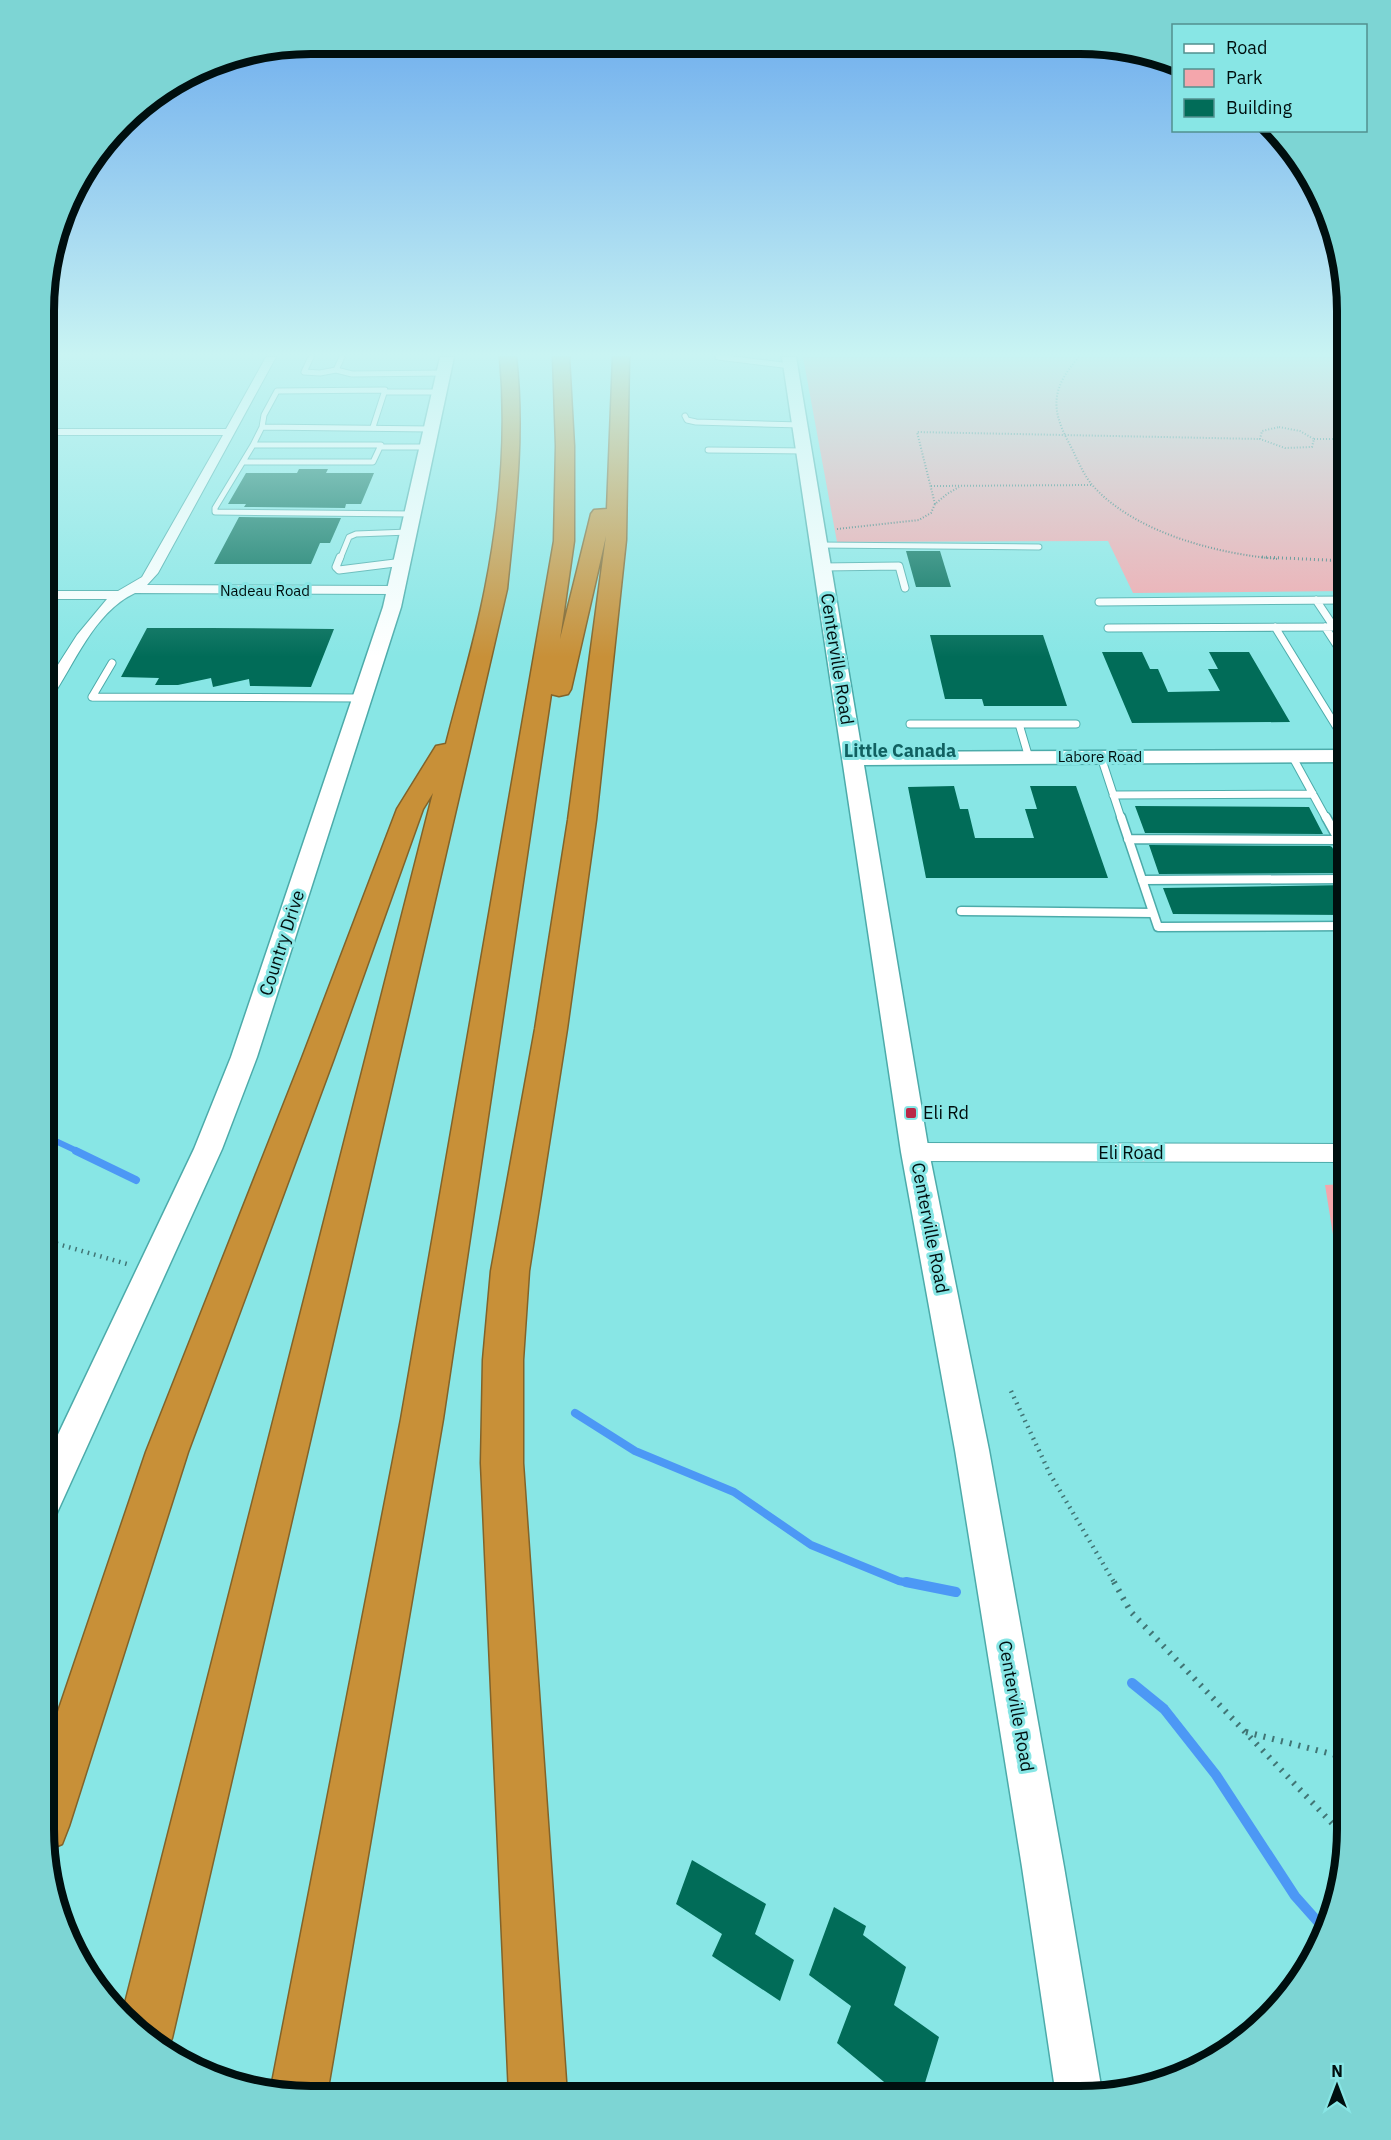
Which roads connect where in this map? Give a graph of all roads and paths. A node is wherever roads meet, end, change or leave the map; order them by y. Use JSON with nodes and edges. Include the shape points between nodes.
{"nodes":[{"id":1,"x":215,"y":457,"type":"edge"},
{"id":2,"x":246,"y":457,"type":"edge"},
{"id":3,"x":375,"y":457,"type":"edge"},
{"id":4,"x":425,"y":457,"type":"edge"},
{"id":5,"x":511,"y":457,"type":"edge"},
{"id":6,"x":565,"y":457,"type":"edge"},
{"id":7,"x":615,"y":457,"type":"edge"},
{"id":8,"x":617,"y":457,"type":"edge"},
{"id":9,"x":806,"y":457,"type":"edge"},
{"id":10,"x":924,"y":457,"type":"edge"},
{"id":11,"x":1077,"y":457,"type":"edge"},
{"id":12,"x":243,"y":462,"type":"junction"},
{"id":13,"x":1093,"y":485,"type":"junction"},
{"id":14,"x":932,"y":486,"type":"junction"},
{"id":15,"x":961,"y":486,"type":"junction"},
{"id":16,"x":935,"y":504,"type":"junction"},
{"id":17,"x":411,"y":523,"type":"junction"},
{"id":18,"x":833,"y":530,"type":"dead end"},
{"id":19,"x":819,"y":545,"type":"junction"},
{"id":20,"x":1039,"y":547,"type":"dead end"},
{"id":21,"x":1337,"y":561,"type":"edge"},
{"id":22,"x":403,"y":562,"type":"junction"},
{"id":23,"x":823,"y":567,"type":"junction"},
{"id":24,"x":905,"y":588,"type":"dead end"},
{"id":25,"x":134,"y":589,"type":"junction"},
{"id":26,"x":397,"y":590,"type":"junction"},
{"id":27,"x":54,"y":595,"type":"edge"},
{"id":28,"x":118,"y":595,"type":"junction"},
{"id":29,"x":1316,"y":600,"type":"junction"},
{"id":30,"x":1337,"y":600,"type":"edge"},
{"id":31,"x":1099,"y":602,"type":"dead end"},
{"id":32,"x":1275,"y":627,"type":"junction"},
{"id":33,"x":1324,"y":627,"type":"junction"},
{"id":34,"x":1334,"y":627,"type":"joint"},
{"id":35,"x":1108,"y":628,"type":"dead end"},
{"id":36,"x":1337,"y":646,"type":"edge"},
{"id":37,"x":112,"y":663,"type":"dead end"},
{"id":38,"x":54,"y":683,"type":"edge"},
{"id":39,"x":362,"y":698,"type":"junction"},
{"id":40,"x":909,"y":724,"type":"dead end"},
{"id":41,"x":1019,"y":724,"type":"junction"},
{"id":42,"x":1076,"y":724,"type":"dead end"},
{"id":43,"x":460,"y":728,"type":"junction"},
{"id":44,"x":1337,"y":728,"type":"edge"},
{"id":45,"x":1292,"y":756,"type":"junction"},
{"id":46,"x":1337,"y":756,"type":"edge"},
{"id":47,"x":1101,"y":757,"type":"junction"},
{"id":48,"x":1029,"y":758,"type":"junction"},
{"id":49,"x":854,"y":759,"type":"junction"},
{"id":50,"x":1313,"y":794,"type":"junction"},
{"id":51,"x":1113,"y":795,"type":"junction"},
{"id":52,"x":1337,"y":836,"type":"edge"},
{"id":53,"x":1128,"y":839,"type":"junction"},
{"id":54,"x":1337,"y":840,"type":"edge"},
{"id":55,"x":1337,"y":879,"type":"edge"},
{"id":56,"x":1142,"y":880,"type":"junction"},
{"id":57,"x":961,"y":911,"type":"dead end"},
{"id":58,"x":1154,"y":913,"type":"junction"},
{"id":59,"x":1337,"y":926,"type":"edge"},
{"id":60,"x":495,"y":959,"type":"junction"},
{"id":61,"x":915,"y":1152,"type":"junction"},
{"id":62,"x":1337,"y":1153,"type":"edge"},
{"id":63,"x":54,"y":1243,"type":"edge"},
{"id":64,"x":148,"y":1277,"type":"junction"},
{"id":65,"x":1011,"y":1391,"type":"dead end"},
{"id":66,"x":54,"y":1478,"type":"edge"},
{"id":67,"x":1244,"y":1732,"type":"junction"},
{"id":68,"x":1337,"y":1755,"type":"edge"},
{"id":69,"x":54,"y":1796,"type":"edge"},
{"id":70,"x":1337,"y":1829,"type":"edge"},
{"id":71,"x":147,"y":2027,"type":"edge"},
{"id":72,"x":300,"y":2085,"type":"edge"},
{"id":73,"x":537,"y":2086,"type":"edge"},
{"id":74,"x":1077,"y":2086,"type":"edge"}],
"edges":[{"from":1,"to":25,"type":"street","via":[[152,573]]},
{"from":2,"to":12,"type":"lane"},
{"from":3,"to":12,"type":"lane","via":[[373,462]]},
{"from":4,"to":17,"type":"street","name":"Country Drive"},
{"from":5,"to":43,"type":"highway","via":[[496,589]]},
{"from":6,"to":60,"type":"highway","via":[[564,541]]},
{"from":7,"to":60,"type":"highway"},
{"from":8,"to":73,"type":"highway","via":[[616,540],[583,808],[510,1271],[503,1360],[502,1463]]},
{"from":9,"to":19,"type":"street","name":"Centerville Road"},
{"from":10,"to":14,"type":"path"},
{"from":11,"to":13,"type":"path"},
{"from":12,"to":17,"type":"lane","via":[[215,512]]},
{"from":13,"to":15,"type":"path"},
{"from":13,"to":21,"type":"path","via":[[1140,522],[1164,532],[1249,556]]},
{"from":14,"to":15,"type":"path"},
{"from":14,"to":16,"type":"path"},
{"from":15,"to":16,"type":"path"},
{"from":16,"to":18,"type":"path","via":[[931,513],[919,520]]},
{"from":17,"to":22,"type":"street","name":"Country Drive"},
{"from":17,"to":22,"type":"lane","via":[[350,537],[336,567],[339,570]]},
{"from":19,"to":20,"type":"lane"},
{"from":19,"to":23,"type":"street","name":"Centerville Road"},
{"from":22,"to":26,"type":"street","name":"Country Drive"},
{"from":23,"to":24,"type":"lane","via":[[899,566]]},
{"from":23,"to":49,"type":"street","name":"Centerville Road"},
{"from":25,"to":26,"type":"street","name":"Nadeau Road"},
{"from":25,"to":28,"type":"street"},
{"from":26,"to":39,"type":"street","name":"Country Drive"},
{"from":27,"to":28,"type":"street"},
{"from":28,"to":38,"type":"street","via":[[92,624]]},
{"from":29,"to":30,"type":"lane"},
{"from":29,"to":31,"type":"lane"},
{"from":29,"to":34,"type":"lane"},
{"from":32,"to":33,"type":"lane"},
{"from":32,"to":35,"type":"lane"},
{"from":32,"to":44,"type":"lane"},
{"from":33,"to":34,"type":"lane"},
{"from":33,"to":36,"type":"lane"},
{"from":37,"to":39,"type":"lane","via":[[92,697]]},
{"from":39,"to":64,"type":"street","name":"Country Drive","via":[[241,1067],[208,1149]]},
{"from":40,"to":41,"type":"lane"},
{"from":41,"to":42,"type":"lane"},
{"from":41,"to":48,"type":"lane"},
{"from":43,"to":69,"type":"highway","via":[[410,809],[167,1452]]},
{"from":43,"to":71,"type":"highway"},
{"from":45,"to":46,"type":"street","name":"Labore Road"},
{"from":45,"to":47,"type":"street","name":"Labore Road"},
{"from":45,"to":50,"type":"lane"},
{"from":47,"to":48,"type":"street","name":"Labore Road"},
{"from":47,"to":51,"type":"lane"},
{"from":48,"to":49,"type":"street","name":"Labore Road"},
{"from":49,"to":61,"type":"street","name":"Centerville Road"},
{"from":50,"to":51,"type":"lane"},
{"from":50,"to":52,"type":"lane"},
{"from":51,"to":53,"type":"lane"},
{"from":53,"to":54,"type":"lane"},
{"from":53,"to":56,"type":"lane"},
{"from":55,"to":56,"type":"lane"},
{"from":56,"to":58,"type":"lane"},
{"from":57,"to":58,"type":"lane"},
{"from":58,"to":59,"type":"lane","via":[[1158,927]]},
{"from":60,"to":72,"type":"highway","via":[[422,1419]]},
{"from":61,"to":62,"type":"street","name":"Eli Road"},
{"from":61,"to":74,"type":"street","name":"Centerville Road","via":[[974,1462]]},
{"from":63,"to":64,"type":"path","via":[[124,1262]]},
{"from":64,"to":66,"type":"street","name":"Country Drive"},
{"from":65,"to":67,"type":"path","via":[[1050,1474],[1131,1612]]},
{"from":67,"to":68,"type":"path"},
{"from":67,"to":70,"type":"path"}]}
